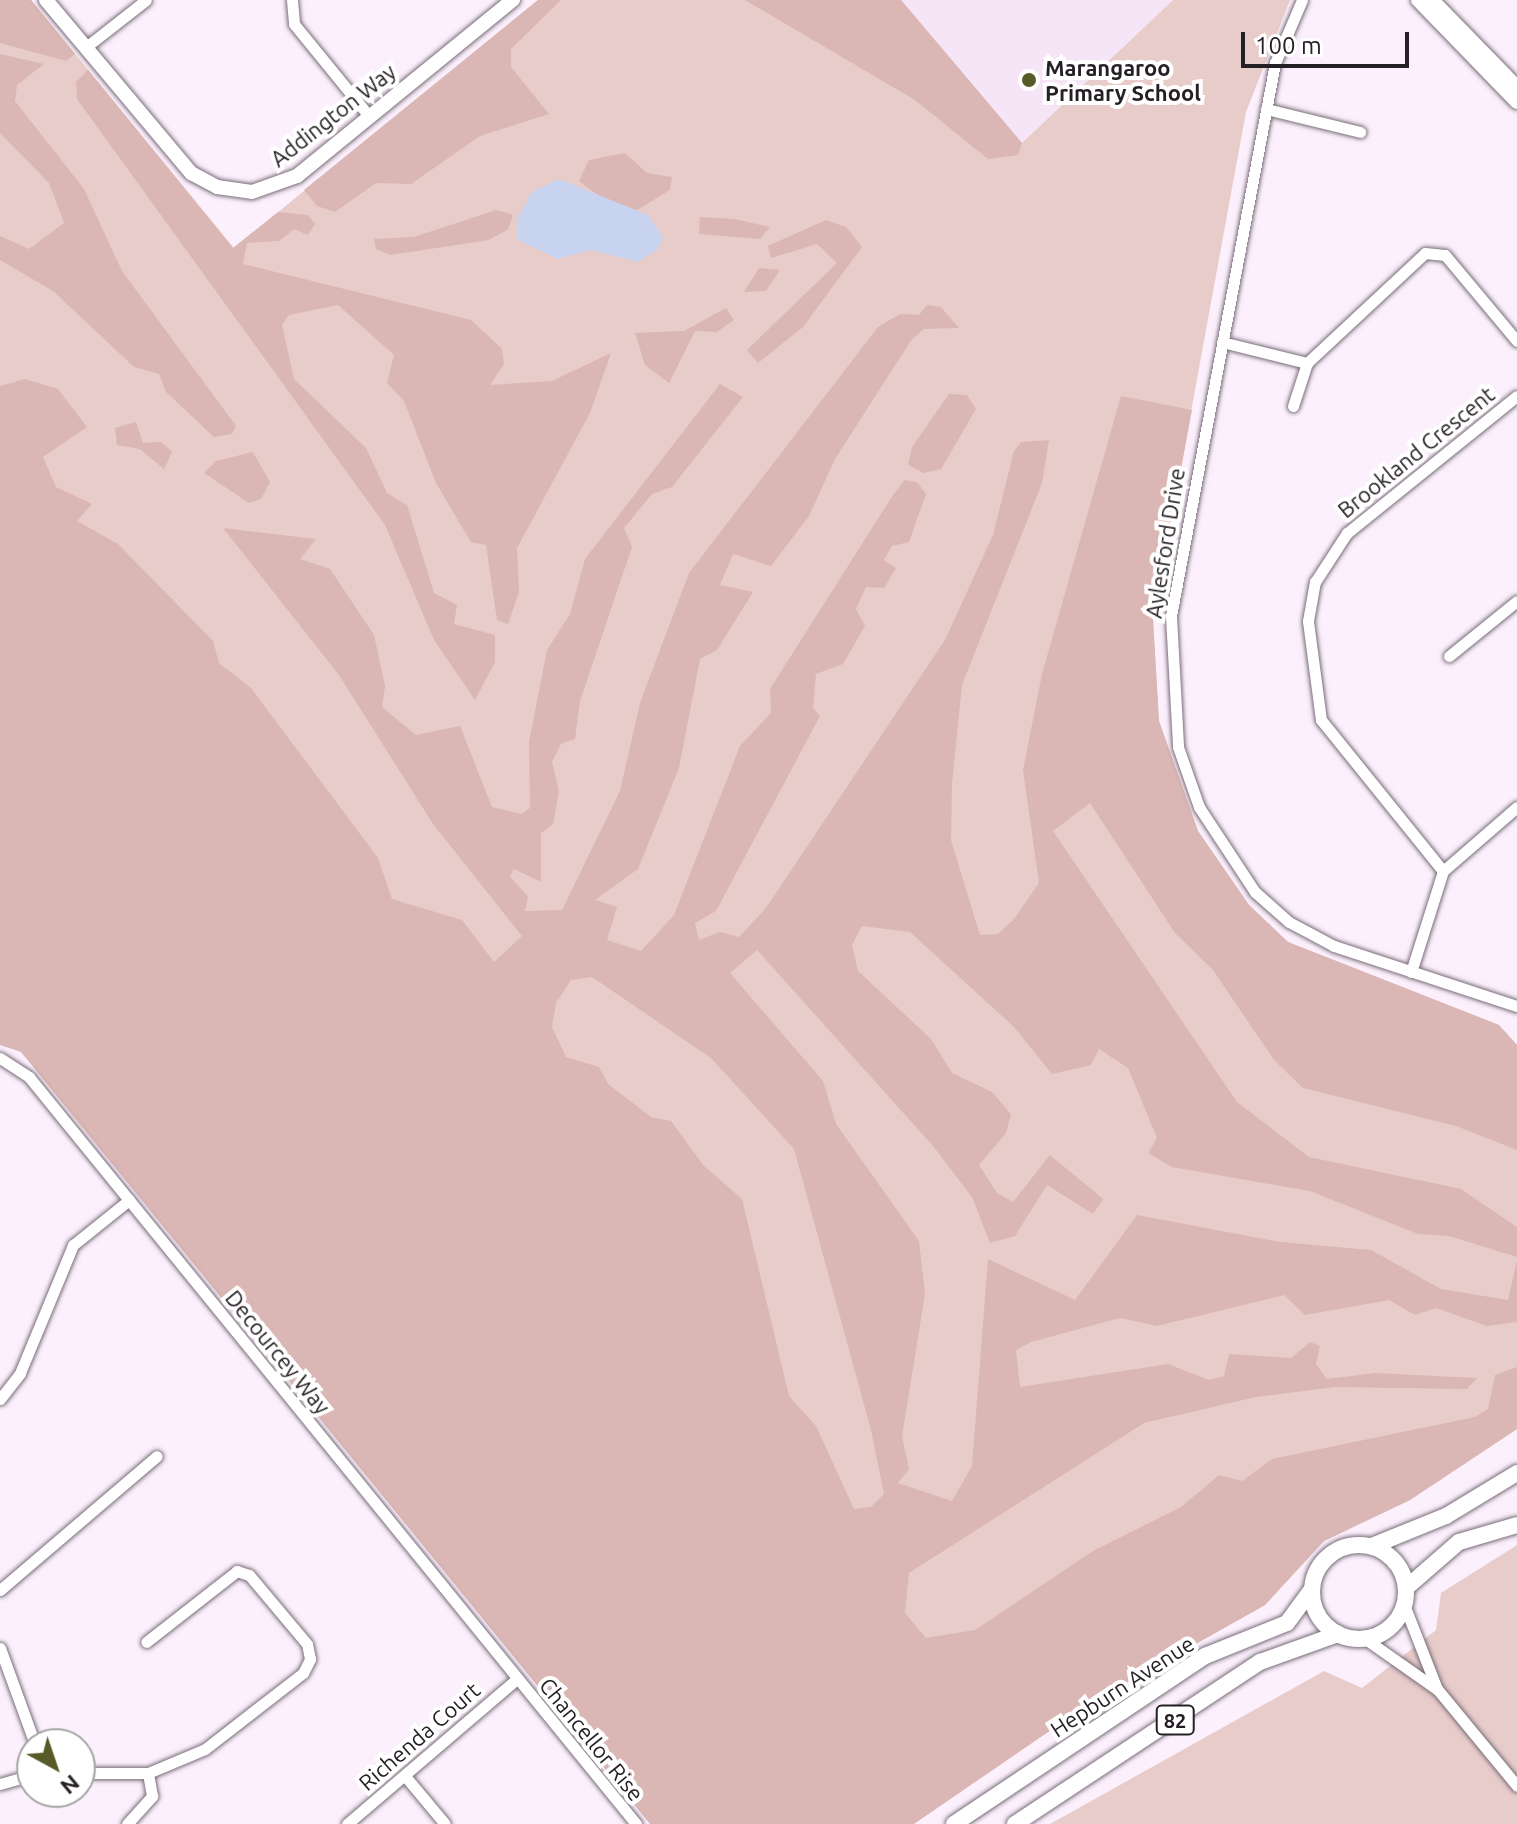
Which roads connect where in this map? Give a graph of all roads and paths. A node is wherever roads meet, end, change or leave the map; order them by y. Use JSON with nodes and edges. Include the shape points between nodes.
{"nodes":[{"id":1,"x":46,"y":0,"type":"edge"},
{"id":2,"x":57,"y":0,"type":"edge"},
{"id":3,"x":146,"y":0,"type":"edge"},
{"id":4,"x":292,"y":0,"type":"edge"},
{"id":5,"x":500,"y":0,"type":"edge"},
{"id":6,"x":513,"y":0,"type":"edge"},
{"id":7,"x":1302,"y":0,"type":"edge"},
{"id":8,"x":1418,"y":0,"type":"edge"},
{"id":9,"x":1432,"y":0,"type":"edge"},
{"id":10,"x":89,"y":45,"type":"junction"},
{"id":11,"x":1517,"y":87,"type":"edge"},
{"id":12,"x":1517,"y":102,"type":"edge"},
{"id":13,"x":1266,"y":109,"type":"junction"},
{"id":14,"x":367,"y":113,"type":"junction"},
{"id":15,"x":1360,"y":132,"type":"dead end"},
{"id":16,"x":1517,"y":341,"type":"edge"},
{"id":17,"x":1222,"y":342,"type":"junction"},
{"id":18,"x":1307,"y":363,"type":"junction"},
{"id":19,"x":1517,"y":396,"type":"edge"},
{"id":20,"x":1293,"y":406,"type":"dead end"},
{"id":21,"x":1517,"y":601,"type":"edge"},
{"id":22,"x":1449,"y":656,"type":"dead end"},
{"id":23,"x":1517,"y":807,"type":"edge"},
{"id":24,"x":1443,"y":871,"type":"junction"},
{"id":25,"x":1411,"y":972,"type":"junction"},
{"id":26,"x":1517,"y":1006,"type":"edge"},
{"id":27,"x":0,"y":1058,"type":"edge"},
{"id":28,"x":129,"y":1200,"type":"junction"},
{"id":29,"x":0,"y":1399,"type":"edge"},
{"id":30,"x":157,"y":1456,"type":"dead end"},
{"id":31,"x":1517,"y":1473,"type":"edge"},
{"id":32,"x":1517,"y":1525,"type":"edge"},
{"id":33,"x":1372,"y":1546,"type":"junction"},
{"id":34,"x":1406,"y":1588,"type":"junction"},
{"id":35,"x":1312,"y":1589,"type":"junction"},
{"id":36,"x":0,"y":1590,"type":"edge"},
{"id":37,"x":1405,"y":1607,"type":"junction"},
{"id":38,"x":1338,"y":1634,"type":"junction"},
{"id":39,"x":1364,"y":1638,"type":"junction"},
{"id":40,"x":146,"y":1642,"type":"dead end"},
{"id":41,"x":0,"y":1648,"type":"edge"},
{"id":42,"x":517,"y":1679,"type":"junction"},
{"id":43,"x":1438,"y":1690,"type":"junction"},
{"id":44,"x":29,"y":1728,"type":"edge"},
{"id":45,"x":96,"y":1773,"type":"edge"},
{"id":46,"x":148,"y":1773,"type":"junction"},
{"id":47,"x":405,"y":1776,"type":"junction"},
{"id":48,"x":1517,"y":1786,"type":"edge"},
{"id":49,"x":127,"y":1824,"type":"edge"},
{"id":50,"x":347,"y":1824,"type":"edge"},
{"id":51,"x":445,"y":1824,"type":"edge"},
{"id":52,"x":636,"y":1824,"type":"edge"},
{"id":53,"x":954,"y":1824,"type":"edge"},
{"id":54,"x":1015,"y":1824,"type":"edge"}],
"edges":[{"from":1,"to":10,"type":"street","name":"Addington Way"},
{"from":2,"to":10,"type":"street","name":"Addington Way"},
{"from":3,"to":10,"type":"street"},
{"from":4,"to":14,"type":"street","via":[[294,24]]},
{"from":5,"to":14,"type":"street","name":"Addington Way"},
{"from":6,"to":14,"type":"street","name":"Addington Way"},
{"from":7,"to":13,"type":"street","name":"Aylesford Drive","via":[[1278,50]]},
{"from":8,"to":12,"type":"street"},
{"from":9,"to":11,"type":"street"},
{"from":10,"to":14,"type":"street","name":"Addington Way","via":[[176,158],[217,187],[252,192],[282,184]]},
{"from":13,"to":15,"type":"street"},
{"from":13,"to":17,"type":"street","name":"Aylesford Drive"},
{"from":16,"to":18,"type":"street","via":[[1435,251]]},
{"from":17,"to":18,"type":"street"},
{"from":17,"to":25,"type":"street","name":"Aylesford Drive","via":[[1171,616],[1178,747],[1199,807],[1255,892],[1334,946]]},
{"from":18,"to":20,"type":"street"},
{"from":19,"to":24,"type":"street","name":"Brookland Crescent","via":[[1347,533],[1315,582],[1308,621],[1321,720]]},
{"from":21,"to":22,"type":"street"},
{"from":23,"to":24,"type":"street"},
{"from":24,"to":25,"type":"street"},
{"from":25,"to":26,"type":"street","name":"Aylesford Drive"},
{"from":27,"to":28,"type":"street","name":"Decourcey Way","via":[[29,1077]]},
{"from":28,"to":29,"type":"street","via":[[73,1245],[20,1373]]},
{"from":28,"to":42,"type":"street","name":"Decourcey Way"},
{"from":30,"to":36,"type":"street"},
{"from":31,"to":33,"type":"main road","number":"82","via":[[1446,1516]]},
{"from":32,"to":34,"type":"main road","via":[[1459,1542]]},
{"from":33,"to":34,"type":"main road","via":[[1389,1555]]},
{"from":33,"to":35,"type":"main road","number":"82","via":[[1336,1550]]},
{"from":34,"to":37,"type":"main road"},
{"from":35,"to":38,"type":"main road","via":[[1317,1613]]},
{"from":35,"to":53,"type":"main road","name":"Hepburn Avenue","number":"82","via":[[1287,1623],[1205,1656]]},
{"from":37,"to":39,"type":"main road","via":[[1384,1632]]},
{"from":37,"to":43,"type":"street"},
{"from":38,"to":39,"type":"main road","number":"82"},
{"from":38,"to":54,"type":"main road","number":"82","via":[[1260,1662]]},
{"from":39,"to":43,"type":"street"},
{"from":40,"to":46,"type":"street","via":[[237,1571],[249,1575],[307,1644],[310,1659],[303,1673],[205,1749]]},
{"from":41,"to":44,"type":"street"},
{"from":42,"to":47,"type":"street","name":"Richenda Court"},
{"from":42,"to":52,"type":"street","name":"Chancellor Rise"},
{"from":43,"to":48,"type":"street"},
{"from":45,"to":46,"type":"street"},
{"from":46,"to":49,"type":"street","via":[[152,1796]]},
{"from":47,"to":50,"type":"street","name":"Richenda Court"},
{"from":47,"to":51,"type":"street"}]}
